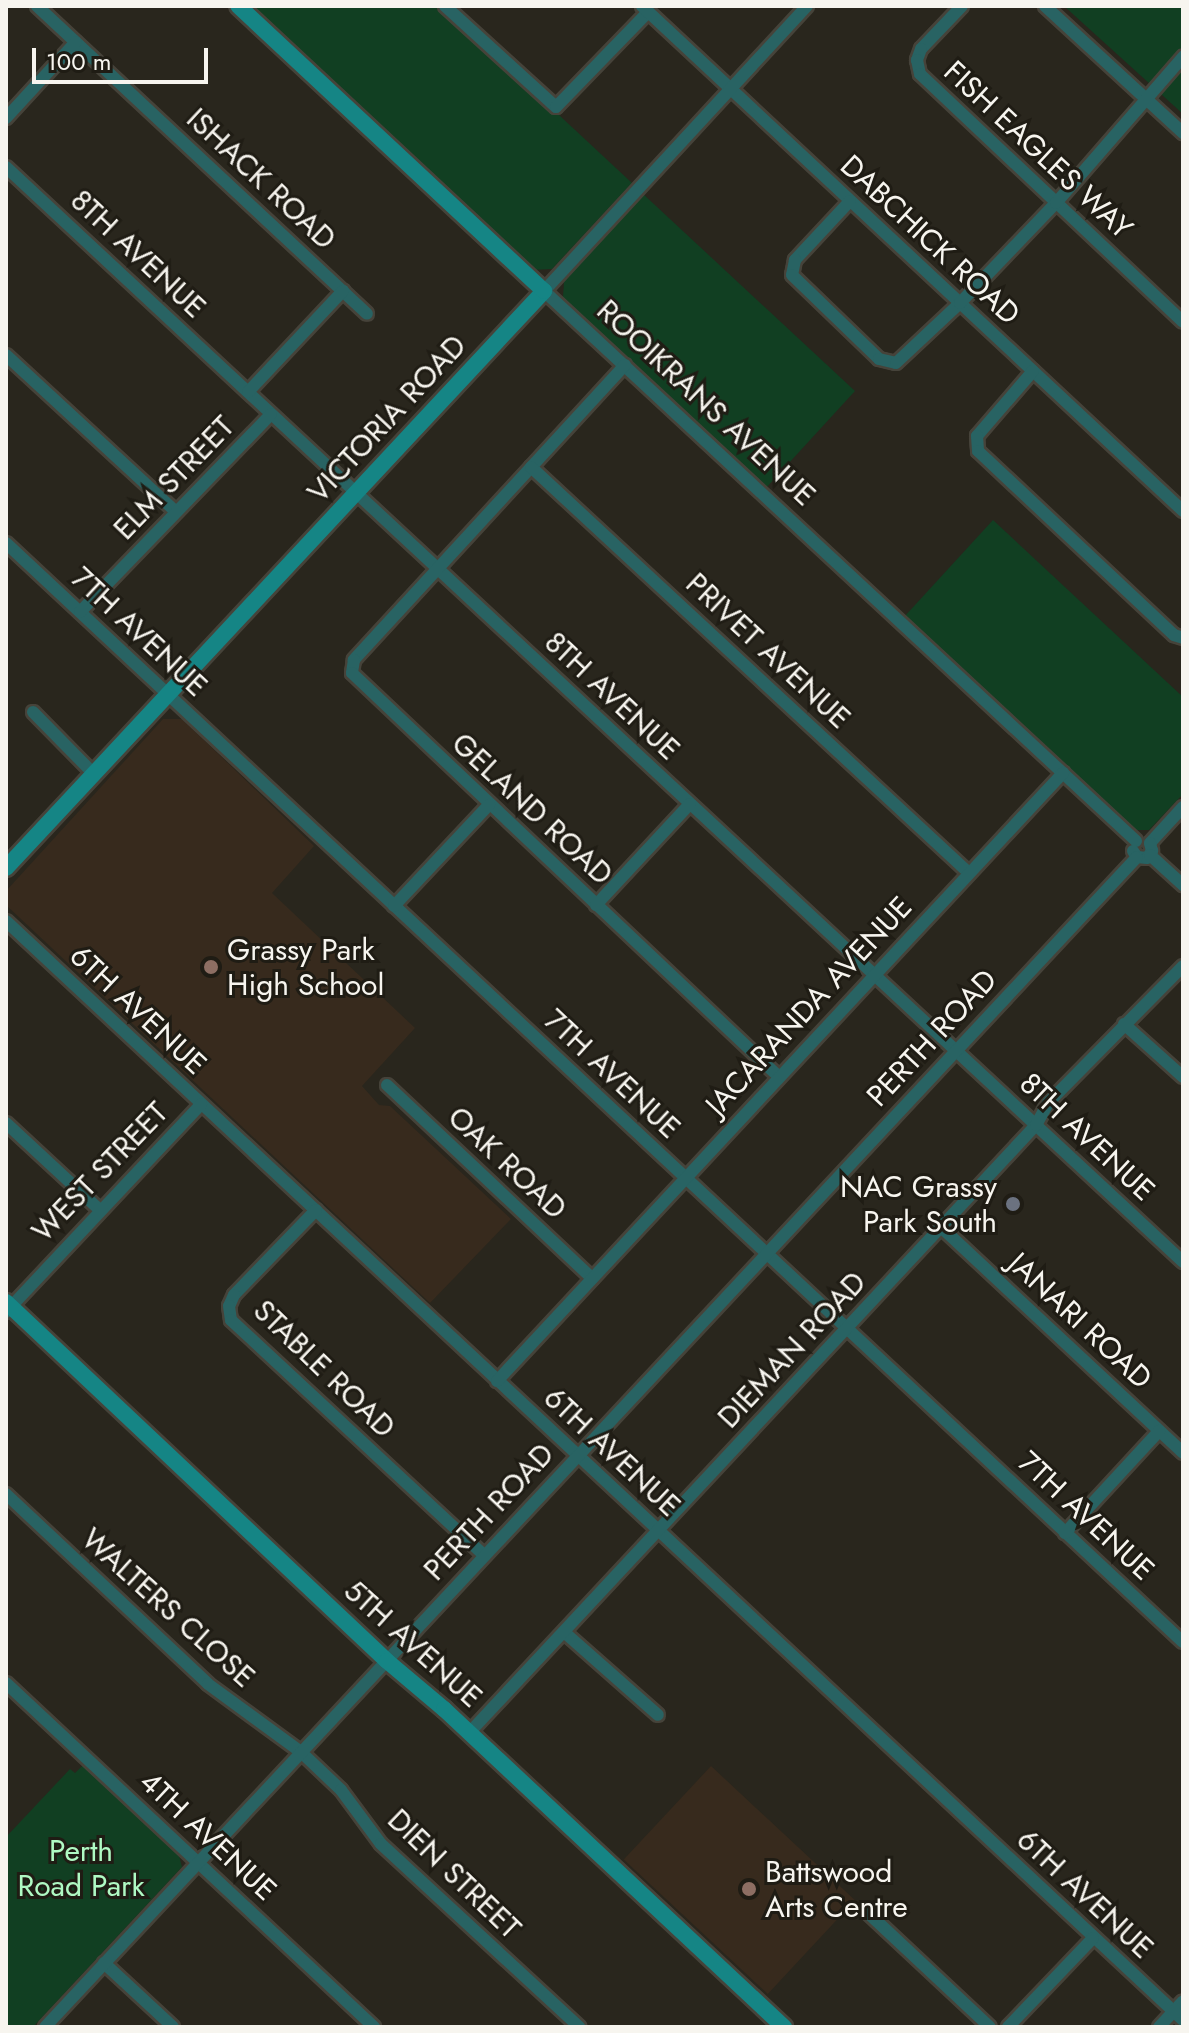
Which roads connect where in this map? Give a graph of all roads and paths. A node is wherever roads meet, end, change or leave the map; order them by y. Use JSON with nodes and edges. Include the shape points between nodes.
{"nodes":[{"id":1,"x":37,"y":6,"type":"edge"},
{"id":2,"x":238,"y":6,"type":"edge"},
{"id":3,"x":445,"y":6,"type":"edge"},
{"id":4,"x":807,"y":6,"type":"edge"},
{"id":5,"x":962,"y":6,"type":"edge"},
{"id":6,"x":1045,"y":6,"type":"edge"},
{"id":7,"x":645,"y":8,"type":"edge"},
{"id":8,"x":76,"y":42,"type":"junction"},
{"id":9,"x":1183,"y":57,"type":"edge"},
{"id":10,"x":730,"y":90,"type":"junction"},
{"id":11,"x":1144,"y":98,"type":"junction"},
{"id":12,"x":6,"y":118,"type":"edge"},
{"id":13,"x":1183,"y":133,"type":"edge"},
{"id":14,"x":6,"y":167,"type":"edge"},
{"id":15,"x":850,"y":201,"type":"junction"},
{"id":16,"x":1056,"y":203,"type":"junction"},
{"id":17,"x":343,"y":291,"type":"junction"},
{"id":18,"x":544,"y":291,"type":"junction"},
{"id":19,"x":960,"y":303,"type":"junction"},
{"id":20,"x":367,"y":314,"type":"dead end"},
{"id":21,"x":1183,"y":322,"type":"edge"},
{"id":22,"x":6,"y":355,"type":"edge"},
{"id":23,"x":625,"y":365,"type":"junction"},
{"id":24,"x":1033,"y":371,"type":"junction"},
{"id":25,"x":248,"y":392,"type":"junction"},
{"id":26,"x":271,"y":414,"type":"junction"},
{"id":27,"x":531,"y":467,"type":"junction"},
{"id":28,"x":357,"y":493,"type":"junction"},
{"id":29,"x":1183,"y":511,"type":"edge"},
{"id":30,"x":176,"y":512,"type":"junction"},
{"id":31,"x":6,"y":543,"type":"edge"},
{"id":32,"x":437,"y":568,"type":"junction"},
{"id":33,"x":80,"y":612,"type":"junction"},
{"id":34,"x":1183,"y":638,"type":"edge"},
{"id":35,"x":168,"y":695,"type":"junction"},
{"id":36,"x":33,"y":712,"type":"dead end"},
{"id":37,"x":1063,"y":773,"type":"junction"},
{"id":38,"x":94,"y":774,"type":"junction"},
{"id":39,"x":690,"y":804,"type":"junction"},
{"id":40,"x":489,"y":805,"type":"junction"},
{"id":41,"x":1183,"y":807,"type":"edge"},
{"id":42,"x":1143,"y":849,"type":"junction"},
{"id":43,"x":6,"y":868,"type":"edge"},
{"id":44,"x":969,"y":873,"type":"junction"},
{"id":45,"x":1183,"y":885,"type":"edge"},
{"id":46,"x":596,"y":905,"type":"junction"},
{"id":47,"x":394,"y":906,"type":"junction"},
{"id":48,"x":6,"y":921,"type":"edge"},
{"id":49,"x":1183,"y":966,"type":"edge"},
{"id":50,"x":873,"y":976,"type":"junction"},
{"id":51,"x":1124,"y":1024,"type":"junction"},
{"id":52,"x":956,"y":1050,"type":"junction"},
{"id":53,"x":778,"y":1076,"type":"junction"},
{"id":54,"x":1183,"y":1077,"type":"edge"},
{"id":55,"x":387,"y":1085,"type":"dead end"},
{"id":56,"x":201,"y":1104,"type":"junction"},
{"id":57,"x":6,"y":1123,"type":"edge"},
{"id":58,"x":1036,"y":1125,"type":"junction"},
{"id":59,"x":685,"y":1177,"type":"junction"},
{"id":60,"x":99,"y":1209,"type":"junction"},
{"id":61,"x":316,"y":1210,"type":"junction"},
{"id":62,"x":941,"y":1227,"type":"junction"},
{"id":63,"x":766,"y":1253,"type":"junction"},
{"id":64,"x":1183,"y":1262,"type":"edge"},
{"id":65,"x":592,"y":1278,"type":"junction"},
{"id":66,"x":8,"y":1306,"type":"edge"},
{"id":67,"x":847,"y":1329,"type":"junction"},
{"id":68,"x":497,"y":1381,"type":"junction"},
{"id":69,"x":1159,"y":1431,"type":"junction"},
{"id":70,"x":1183,"y":1453,"type":"edge"},
{"id":71,"x":577,"y":1456,"type":"junction"},
{"id":72,"x":6,"y":1494,"type":"edge"},
{"id":73,"x":659,"y":1530,"type":"junction"},
{"id":74,"x":1065,"y":1533,"type":"junction"},
{"id":75,"x":484,"y":1555,"type":"junction"},
{"id":76,"x":564,"y":1632,"type":"junction"},
{"id":77,"x":1183,"y":1642,"type":"edge"},
{"id":78,"x":387,"y":1661,"type":"junction"},
{"id":79,"x":6,"y":1683,"type":"edge"},
{"id":80,"x":658,"y":1715,"type":"dead end"},
{"id":81,"x":469,"y":1733,"type":"junction"},
{"id":82,"x":301,"y":1752,"type":"junction"},
{"id":83,"x":198,"y":1862,"type":"junction"},
{"id":84,"x":867,"y":1912,"type":"dead end"},
{"id":85,"x":1093,"y":1938,"type":"junction"},
{"id":86,"x":104,"y":1963,"type":"junction"},
{"id":87,"x":1183,"y":2001,"type":"edge"},
{"id":88,"x":1178,"y":2015,"type":"edge"},
{"id":89,"x":45,"y":2027,"type":"edge"},
{"id":90,"x":173,"y":2027,"type":"edge"},
{"id":91,"x":374,"y":2027,"type":"edge"},
{"id":92,"x":579,"y":2027,"type":"edge"},
{"id":93,"x":784,"y":2027,"type":"edge"},
{"id":94,"x":990,"y":2027,"type":"edge"},
{"id":95,"x":1008,"y":2027,"type":"edge"},
{"id":96,"x":1159,"y":2027,"type":"edge"}],
"edges":[{"from":1,"to":8,"type":"street","name":"ISHACK ROAD"},
{"from":2,"to":18,"type":"street","name":"ROOIKRANS AVENUE"},
{"from":3,"to":7,"type":"street","via":[[556,107]]},
{"from":4,"to":10,"type":"street","name":"VICTORIA ROAD"},
{"from":5,"to":16,"type":"street","name":"FISH EAGLES WAY","via":[[921,49],[920,74]]},
{"from":6,"to":11,"type":"street"},
{"from":7,"to":10,"type":"street","name":"DABCHICK ROAD"},
{"from":8,"to":12,"type":"street"},
{"from":8,"to":17,"type":"street","name":"ISHACK ROAD"},
{"from":9,"to":11,"type":"street"},
{"from":10,"to":15,"type":"street","name":"DABCHICK ROAD"},
{"from":10,"to":18,"type":"street","name":"VICTORIA ROAD"},
{"from":11,"to":13,"type":"street"},
{"from":11,"to":16,"type":"street"},
{"from":14,"to":25,"type":"street","name":"8TH AVENUE"},
{"from":15,"to":19,"type":"street","name":"DABCHICK ROAD"},
{"from":15,"to":19,"type":"street","via":[[795,260],[792,275],[879,359],[900,361]]},
{"from":16,"to":19,"type":"street"},
{"from":16,"to":21,"type":"street","name":"FISH EAGLES WAY"},
{"from":17,"to":20,"type":"street","name":"ISHACK ROAD"},
{"from":17,"to":25,"type":"street","name":"ISHACK ROAD"},
{"from":18,"to":23,"type":"street","name":"ROOIKRANS AVENUE"},
{"from":18,"to":28,"type":"street","name":"VICTORIA ROAD"},
{"from":19,"to":24,"type":"street","name":"DABCHICK ROAD"},
{"from":22,"to":30,"type":"street"},
{"from":23,"to":27,"type":"street"},
{"from":23,"to":37,"type":"street","name":"ROOIKRANS AVENUE"},
{"from":24,"to":29,"type":"street","name":"DABCHICK ROAD"},
{"from":24,"to":34,"type":"street","via":[[977,436],[978,451]]},
{"from":25,"to":26,"type":"street","name":"8TH AVENUE"},
{"from":26,"to":28,"type":"street","name":"8TH AVENUE"},
{"from":26,"to":30,"type":"street","name":"ELM STREET"},
{"from":27,"to":32,"type":"street"},
{"from":27,"to":44,"type":"street","name":"PRIVET AVENUE"},
{"from":28,"to":32,"type":"street","name":"8TH AVENUE"},
{"from":28,"to":35,"type":"street","name":"VICTORIA ROAD"},
{"from":30,"to":33,"type":"street","name":"ELM STREET"},
{"from":31,"to":33,"type":"street","name":"7TH AVENUE"},
{"from":32,"to":39,"type":"street","name":"8TH AVENUE"},
{"from":32,"to":40,"type":"street","name":"GELAND ROAD","via":[[354,660],[352,673]]},
{"from":33,"to":35,"type":"street","name":"7TH AVENUE"},
{"from":35,"to":38,"type":"street","name":"VICTORIA ROAD"},
{"from":35,"to":47,"type":"street","name":"7TH AVENUE"},
{"from":36,"to":38,"type":"street"},
{"from":37,"to":42,"type":"street","name":"ROOIKRANS AVENUE"},
{"from":37,"to":44,"type":"street","name":"JACARANDA AVENUE"},
{"from":38,"to":43,"type":"street","name":"VICTORIA ROAD"},
{"from":39,"to":46,"type":"street"},
{"from":39,"to":50,"type":"street","name":"8TH AVENUE"},
{"from":40,"to":46,"type":"street","name":"GELAND ROAD"},
{"from":40,"to":47,"type":"street"},
{"from":41,"to":42,"type":"street","name":"PERTH ROAD"},
{"from":42,"to":45,"type":"street","name":"ROOIKRANS AVENUE"},
{"from":42,"to":52,"type":"street","name":"PERTH ROAD"},
{"from":44,"to":50,"type":"street","name":"JACARANDA AVENUE"},
{"from":46,"to":53,"type":"street","name":"GELAND ROAD"},
{"from":47,"to":59,"type":"street","name":"7TH AVENUE"},
{"from":48,"to":56,"type":"street","name":"6TH AVENUE"},
{"from":49,"to":51,"type":"street","name":"DIEMAN ROAD"},
{"from":50,"to":52,"type":"street","name":"8TH AVENUE"},
{"from":50,"to":53,"type":"street","name":"JACARANDA AVENUE"},
{"from":51,"to":54,"type":"street"},
{"from":51,"to":58,"type":"street","name":"DIEMAN ROAD","via":[[1049,1102]]},
{"from":52,"to":58,"type":"street","name":"8TH AVENUE"},
{"from":52,"to":63,"type":"street","name":"PERTH ROAD"},
{"from":53,"to":59,"type":"street","name":"JACARANDA AVENUE"},
{"from":55,"to":65,"type":"street","name":"OAK ROAD"},
{"from":56,"to":60,"type":"street","name":"WEST STREET"},
{"from":56,"to":61,"type":"street","name":"6TH AVENUE"},
{"from":57,"to":60,"type":"street"},
{"from":58,"to":62,"type":"street","name":"DIEMAN ROAD"},
{"from":58,"to":64,"type":"street","name":"8TH AVENUE"},
{"from":59,"to":63,"type":"street","name":"7TH AVENUE"},
{"from":59,"to":65,"type":"street","name":"JACARANDA AVENUE"},
{"from":60,"to":66,"type":"street","name":"WEST STREET"},
{"from":61,"to":68,"type":"street","name":"6TH AVENUE"},
{"from":61,"to":75,"type":"street","name":"STABLE ROAD","via":[[234,1295],[231,1320]]},
{"from":62,"to":67,"type":"street","name":"DIEMAN ROAD"},
{"from":62,"to":69,"type":"street","name":"JANARI ROAD"},
{"from":63,"to":67,"type":"street","name":"7TH AVENUE"},
{"from":63,"to":71,"type":"street","name":"PERTH ROAD"},
{"from":65,"to":68,"type":"street","name":"JACARANDA AVENUE"},
{"from":66,"to":78,"type":"street","name":"5TH AVENUE"},
{"from":67,"to":73,"type":"street","name":"DIEMAN ROAD"},
{"from":67,"to":74,"type":"street","name":"7TH AVENUE"},
{"from":68,"to":71,"type":"street","name":"6TH AVENUE"},
{"from":69,"to":70,"type":"street","name":"JANARI ROAD"},
{"from":69,"to":74,"type":"street"},
{"from":71,"to":73,"type":"street","name":"6TH AVENUE"},
{"from":71,"to":75,"type":"street","name":"PERTH ROAD"},
{"from":72,"to":82,"type":"street","name":"WALTERS CLOSE","via":[[208,1684]]},
{"from":73,"to":76,"type":"street","name":"DIEMAN ROAD"},
{"from":73,"to":85,"type":"street","name":"6TH AVENUE"},
{"from":74,"to":77,"type":"street","name":"7TH AVENUE"},
{"from":75,"to":78,"type":"street","name":"PERTH ROAD"},
{"from":76,"to":80,"type":"street"},
{"from":76,"to":81,"type":"street","name":"DIEMAN ROAD"},
{"from":78,"to":81,"type":"street","name":"5TH AVENUE"},
{"from":78,"to":82,"type":"street","name":"PERTH ROAD"},
{"from":79,"to":83,"type":"street","name":"4TH AVENUE"},
{"from":81,"to":93,"type":"street","name":"5TH AVENUE"},
{"from":82,"to":83,"type":"street","name":"PERTH ROAD"},
{"from":82,"to":92,"type":"street","name":"DIEN STREET","via":[[341,1790],[375,1838]]},
{"from":83,"to":86,"type":"street","name":"PERTH ROAD"},
{"from":83,"to":91,"type":"street","name":"4TH AVENUE"},
{"from":84,"to":94,"type":"street"},
{"from":85,"to":88,"type":"street","name":"6TH AVENUE"},
{"from":85,"to":95,"type":"street"},
{"from":86,"to":89,"type":"street","name":"PERTH ROAD"},
{"from":86,"to":90,"type":"street"},
{"from":87,"to":88,"type":"street"},
{"from":88,"to":96,"type":"street"}]}
